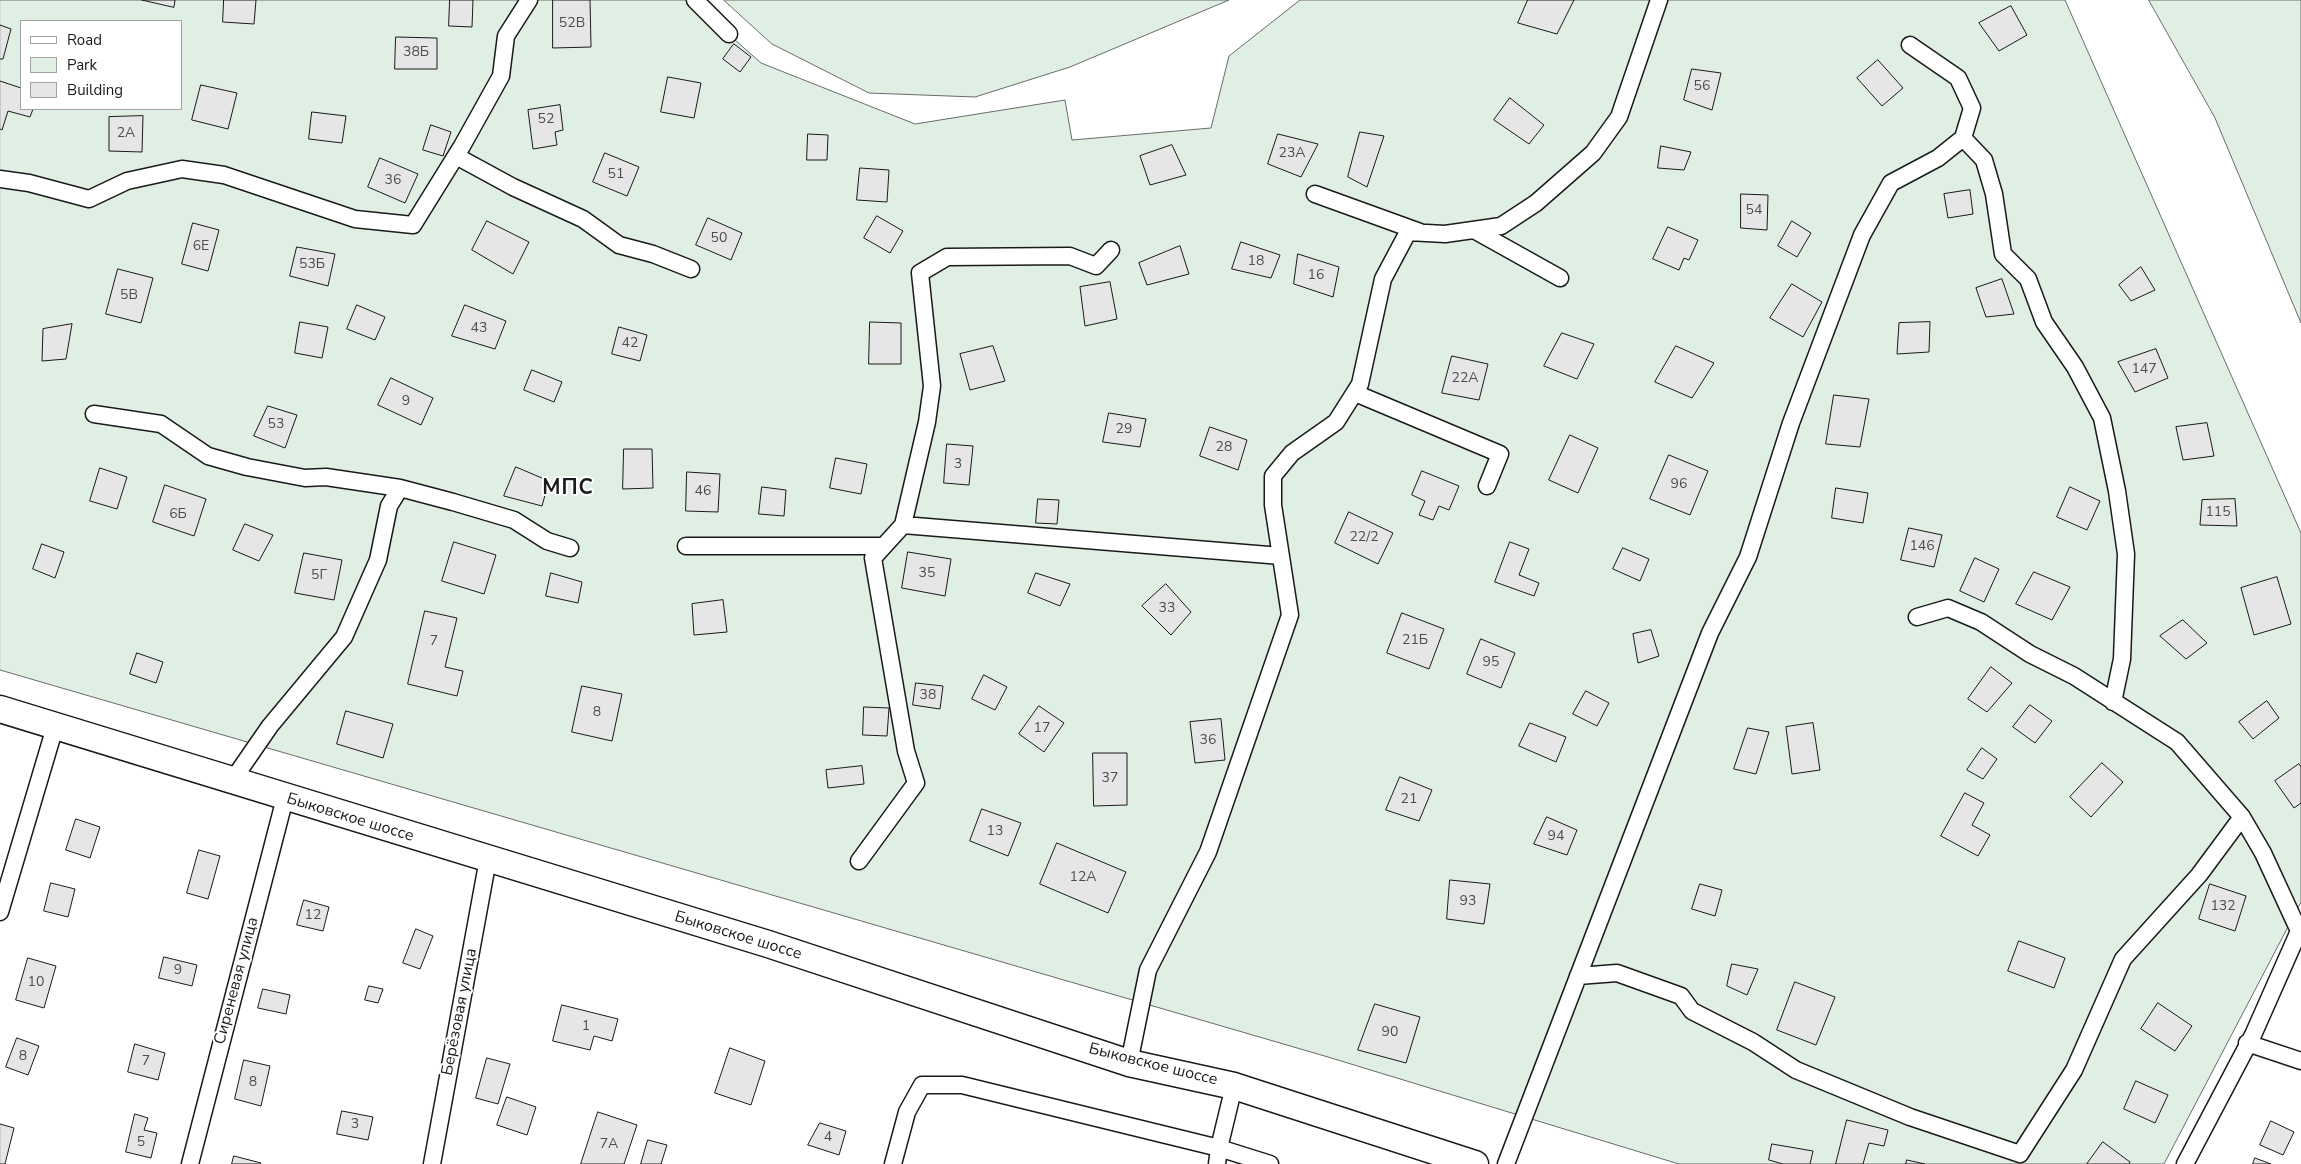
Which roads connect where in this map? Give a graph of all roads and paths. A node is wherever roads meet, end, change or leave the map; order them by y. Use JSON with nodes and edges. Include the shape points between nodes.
{"nodes":[{"id":1,"x":529,"y":0,"type":"edge"},
{"id":2,"x":695,"y":0,"type":"edge"},
{"id":3,"x":1659,"y":0,"type":"edge"},
{"id":4,"x":729,"y":34,"type":"dead end"},
{"id":5,"x":1910,"y":46,"type":"dead end"},
{"id":6,"x":1963,"y":138,"type":"junction"},
{"id":7,"x":456,"y":156,"type":"junction"},
{"id":8,"x":0,"y":179,"type":"edge"},
{"id":9,"x":1315,"y":194,"type":"dead end"},
{"id":10,"x":1474,"y":230,"type":"junction"},
{"id":11,"x":1422,"y":233,"type":"junction"},
{"id":12,"x":1112,"y":250,"type":"dead end"},
{"id":13,"x":691,"y":269,"type":"dead end"},
{"id":14,"x":1560,"y":278,"type":"dead end"},
{"id":15,"x":1355,"y":393,"type":"junction"},
{"id":16,"x":94,"y":414,"type":"dead end"},
{"id":17,"x":1487,"y":486,"type":"dead end"},
{"id":18,"x":400,"y":488,"type":"junction"},
{"id":19,"x":903,"y":525,"type":"junction"},
{"id":20,"x":686,"y":546,"type":"dead end"},
{"id":21,"x":884,"y":546,"type":"junction"},
{"id":22,"x":570,"y":548,"type":"dead end"},
{"id":23,"x":1281,"y":556,"type":"junction"},
{"id":24,"x":1917,"y":617,"type":"dead end"},
{"id":25,"x":2113,"y":702,"type":"junction"},
{"id":26,"x":0,"y":709,"type":"edge"},
{"id":27,"x":55,"y":727,"type":"junction"},
{"id":28,"x":232,"y":782,"type":"junction"},
{"id":29,"x":285,"y":798,"type":"junction"},
{"id":30,"x":2242,"y":818,"type":"junction"},
{"id":31,"x":488,"y":859,"type":"junction"},
{"id":32,"x":859,"y":861,"type":"dead end"},
{"id":33,"x":0,"y":912,"type":"edge"},
{"id":34,"x":1578,"y":976,"type":"junction"},
{"id":35,"x":2247,"y":1043,"type":"junction"},
{"id":36,"x":2301,"y":1061,"type":"edge"},
{"id":37,"x":1129,"y":1063,"type":"junction"},
{"id":38,"x":1234,"y":1086,"type":"junction"},
{"id":39,"x":1218,"y":1156,"type":"edge"},
{"id":40,"x":190,"y":1164,"type":"edge"},
{"id":41,"x":432,"y":1164,"type":"edge"},
{"id":42,"x":893,"y":1164,"type":"edge"},
{"id":43,"x":1270,"y":1164,"type":"edge"},
{"id":44,"x":1475,"y":1164,"type":"edge"},
{"id":45,"x":1506,"y":1164,"type":"edge"},
{"id":46,"x":2185,"y":1164,"type":"edge"}],
"edges":[{"from":1,"to":7,"type":"street","via":[[506,36],[501,76]]},
{"from":2,"to":4,"type":"street"},
{"from":3,"to":10,"type":"street","via":[[1619,117],[1593,153],[1536,203],[1501,226]]},
{"from":5,"to":6,"type":"street","via":[[1958,78],[1972,108]]},
{"from":6,"to":25,"type":"street","via":[[1984,160],[1994,194],[2003,254],[2028,279],[2044,322],[2075,367],[2102,418],[2126,554],[2122,659]]},
{"from":6,"to":34,"type":"street","via":[[1938,158],[1891,184],[1862,235],[1791,423],[1748,557],[1710,633]]},
{"from":7,"to":8,"type":"street","via":[[413,225],[355,218],[224,175],[182,169],[126,181],[89,199]]},
{"from":7,"to":13,"type":"street","via":[[512,187],[584,219],[620,245]]},
{"from":9,"to":11,"type":"street"},
{"from":10,"to":11,"type":"street"},
{"from":10,"to":14,"type":"street"},
{"from":11,"to":15,"type":"street","via":[[1408,232],[1382,279],[1360,384]]},
{"from":12,"to":19,"type":"street","via":[[1096,266],[1070,256],[947,257],[920,273],[932,386]]},
{"from":15,"to":17,"type":"street","via":[[1500,454]]},
{"from":15,"to":23,"type":"street","via":[[1336,422],[1292,453],[1273,476],[1273,505]]},
{"from":16,"to":18,"type":"street","via":[[161,424],[208,456],[247,467],[306,478],[326,477]]},
{"from":18,"to":22,"type":"street","via":[[514,520],[547,541]]},
{"from":18,"to":28,"type":"street","via":[[389,506],[378,560],[344,637],[270,726]]},
{"from":19,"to":21,"type":"street"},
{"from":19,"to":23,"type":"street"},
{"from":20,"to":21,"type":"street"},
{"from":21,"to":32,"type":"street","via":[[873,558],[906,751],[916,783]]},
{"from":23,"to":37,"type":"street","via":[[1290,615],[1208,852],[1148,970]]},
{"from":24,"to":25,"type":"street","via":[[1948,608],[1981,622]]},
{"from":25,"to":30,"type":"street","via":[[2177,742]]},
{"from":26,"to":27,"type":"main road","name":"Быковское шоссе"},
{"from":27,"to":28,"type":"main road","name":"Быковское шоссе"},
{"from":27,"to":33,"type":"street"},
{"from":28,"to":29,"type":"main road","name":"Быковское шоссе"},
{"from":29,"to":31,"type":"main road","name":"Быковское шоссе"},
{"from":29,"to":40,"type":"street","name":"Сиреневая улица"},
{"from":30,"to":34,"type":"street","via":[[2199,875],[2122,958],[2074,1070],[2020,1154],[1910,1117],[1796,1070],[1753,1042],[1692,1011],[1680,996],[1617,973]]},
{"from":30,"to":35,"type":"street","via":[[2263,853],[2299,930]]},
{"from":31,"to":37,"type":"main road","name":"Быковское шоссе","via":[[768,944]]},
{"from":31,"to":41,"type":"street","name":"Берёзовая улица"},
{"from":34,"to":45,"type":"street"},
{"from":35,"to":36,"type":"street"},
{"from":35,"to":46,"type":"street"},
{"from":37,"to":38,"type":"main road","name":"Быковское шоссе"},
{"from":38,"to":39,"type":"street"},
{"from":38,"to":44,"type":"main road","name":"Быковское шоссе"},
{"from":39,"to":42,"type":"street","via":[[962,1084],[922,1084],[907,1112]]},
{"from":39,"to":43,"type":"street"}]}
